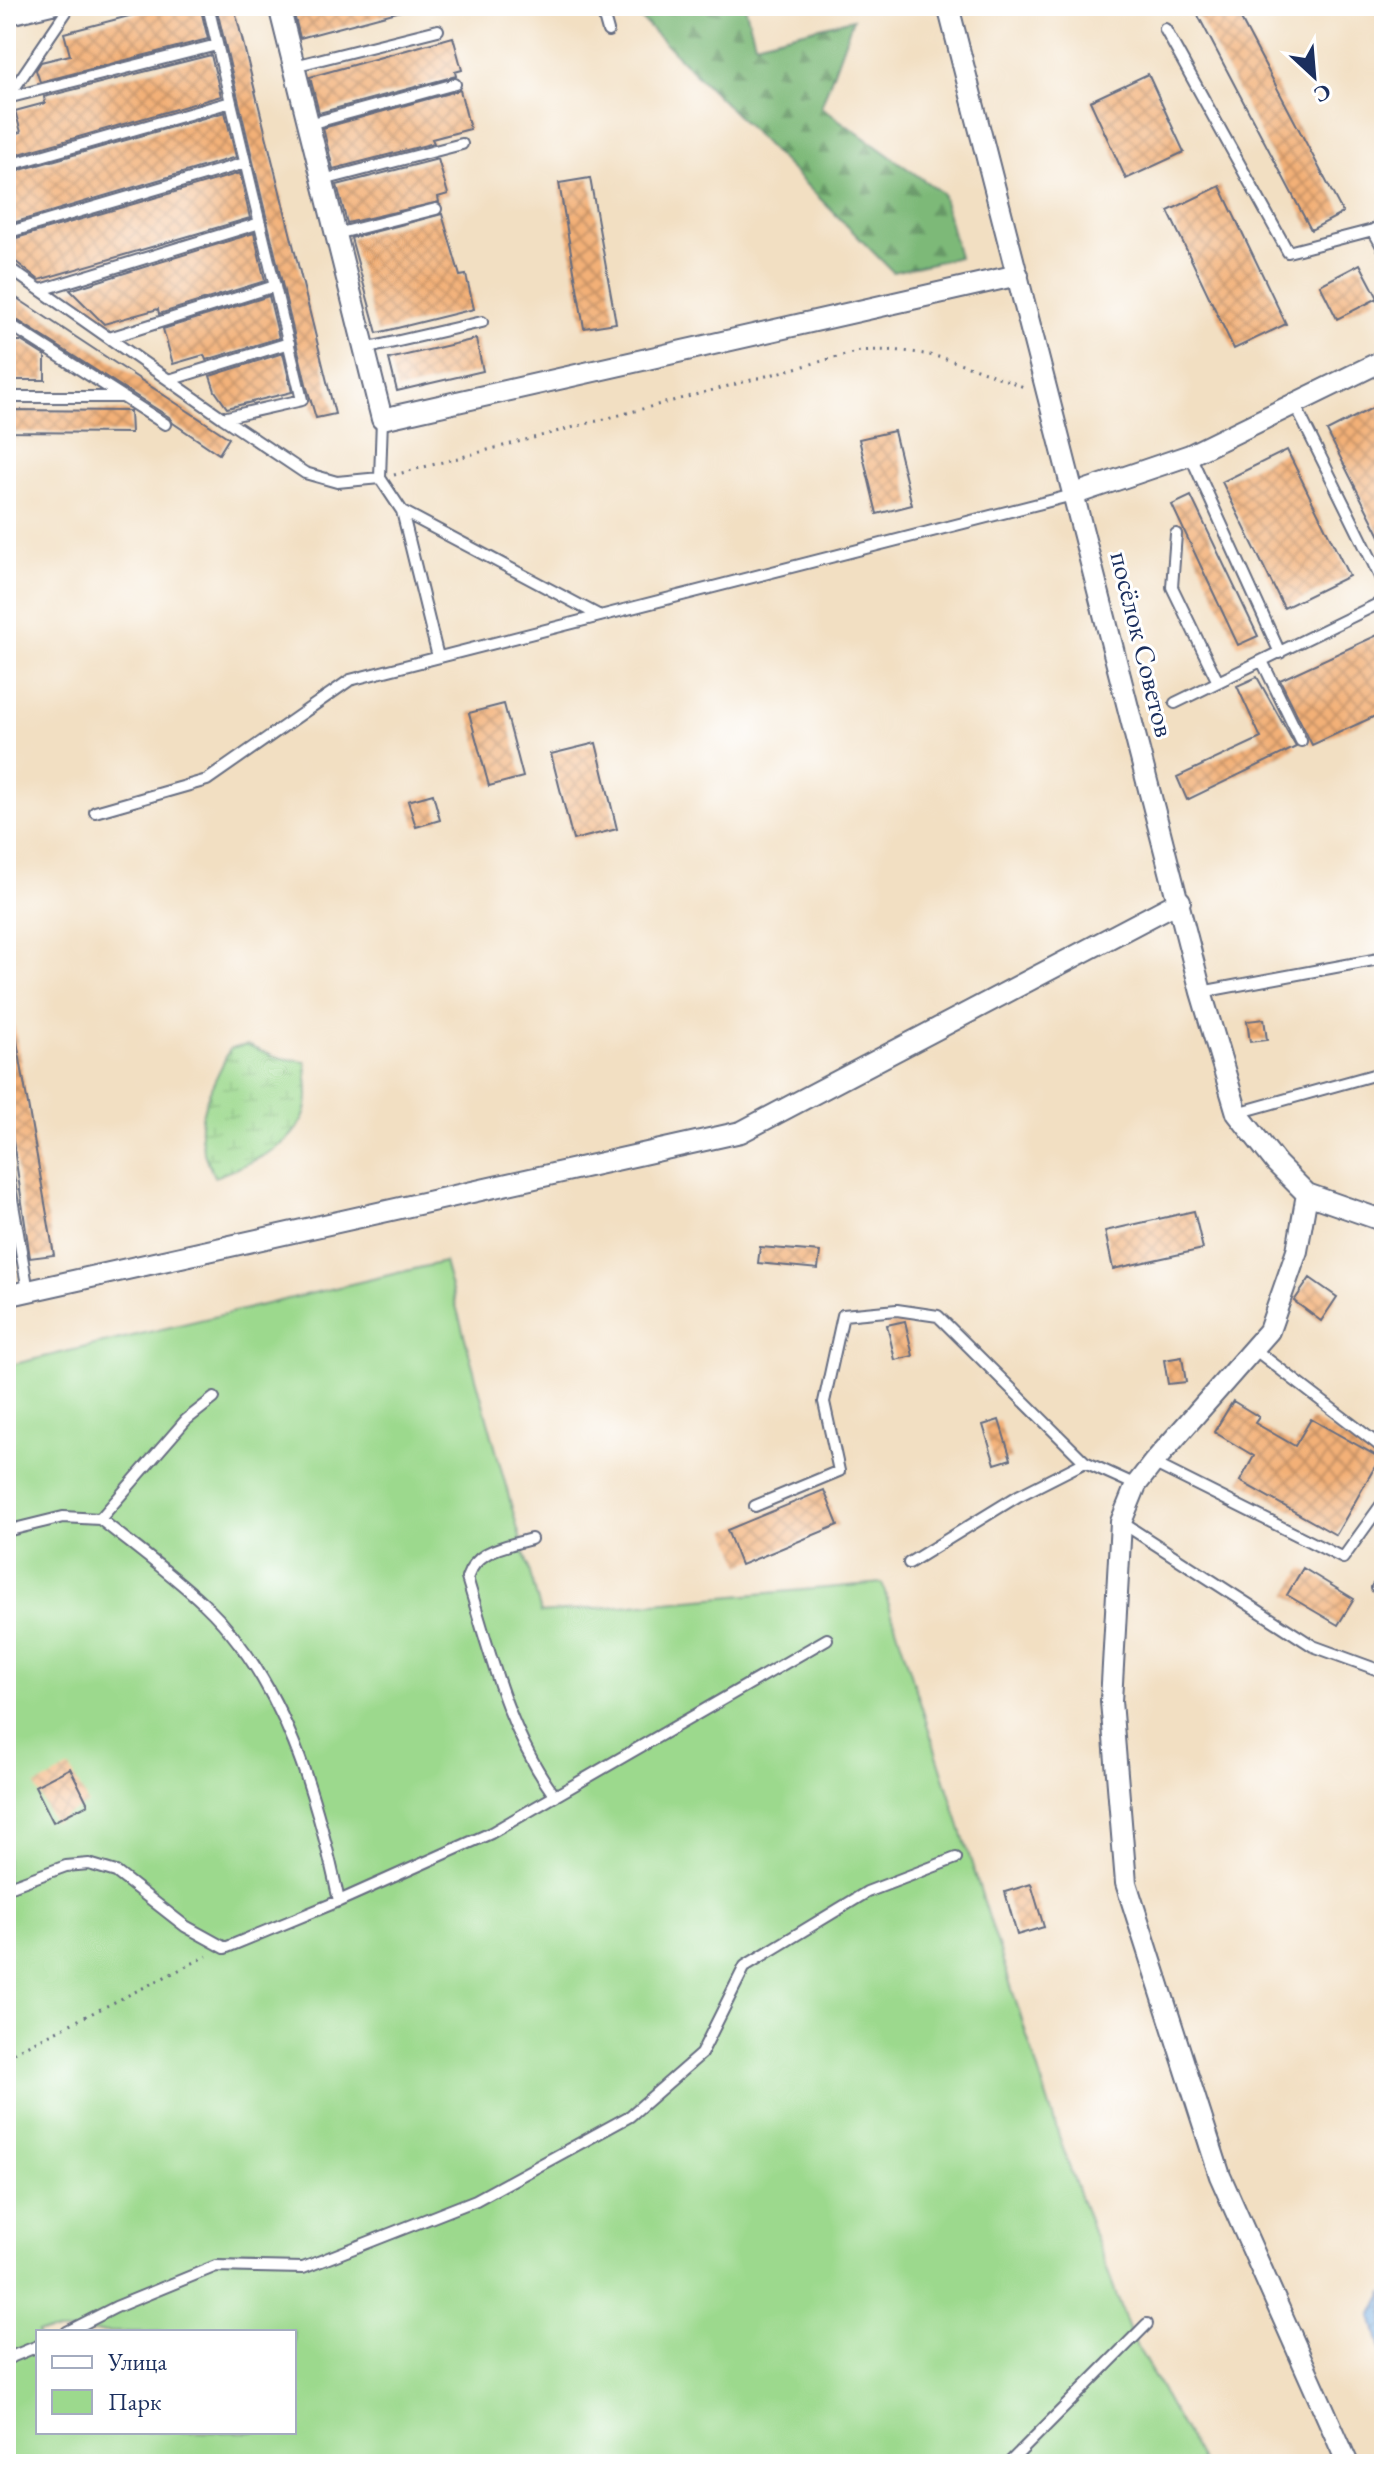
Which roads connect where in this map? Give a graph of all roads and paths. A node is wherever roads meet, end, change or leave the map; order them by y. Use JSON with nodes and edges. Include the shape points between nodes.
{"nodes":[{"id":1,"x":68,"y":6,"type":"edge"},
{"id":2,"x":208,"y":6,"type":"edge"},
{"id":3,"x":279,"y":6,"type":"edge"},
{"id":4,"x":601,"y":6,"type":"edge"},
{"id":5,"x":948,"y":6,"type":"edge"},
{"id":6,"x":6,"y":20,"type":"edge"},
{"id":7,"x":1165,"y":29,"type":"dead end"},
{"id":8,"x":438,"y":30,"type":"dead end"},
{"id":9,"x":608,"y":31,"type":"dead end"},
{"id":10,"x":217,"y":45,"type":"junction"},
{"id":11,"x":294,"y":66,"type":"junction"},
{"id":12,"x":455,"y":84,"type":"dead end"},
{"id":13,"x":9,"y":92,"type":"edge"},
{"id":14,"x":231,"y":102,"type":"junction"},
{"id":15,"x":309,"y":124,"type":"junction"},
{"id":16,"x":462,"y":144,"type":"dead end"},
{"id":17,"x":245,"y":163,"type":"junction"},
{"id":18,"x":6,"y":166,"type":"edge"},
{"id":19,"x":323,"y":180,"type":"junction"},
{"id":20,"x":436,"y":209,"type":"dead end"},
{"id":21,"x":260,"y":223,"type":"junction"},
{"id":22,"x":1379,"y":227,"type":"edge"},
{"id":23,"x":6,"y":233,"type":"edge"},
{"id":24,"x":336,"y":234,"type":"junction"},
{"id":25,"x":1384,"y":250,"type":"edge"},
{"id":26,"x":6,"y":266,"type":"edge"},
{"id":27,"x":1018,"y":275,"type":"junction"},
{"id":28,"x":275,"y":286,"type":"junction"},
{"id":29,"x":41,"y":290,"type":"junction"},
{"id":30,"x":482,"y":322,"type":"dead end"},
{"id":31,"x":8,"y":324,"type":"edge"},
{"id":32,"x":109,"y":338,"type":"junction"},
{"id":33,"x":289,"y":343,"type":"junction"},
{"id":34,"x":364,"y":349,"type":"junction"},
{"id":35,"x":1384,"y":360,"type":"edge"},
{"id":36,"x":169,"y":380,"type":"junction"},
{"id":37,"x":1050,"y":396,"type":"junction"},
{"id":38,"x":6,"y":397,"type":"edge"},
{"id":39,"x":123,"y":397,"type":"junction"},
{"id":40,"x":1295,"y":405,"type":"junction"},
{"id":41,"x":223,"y":418,"type":"junction"},
{"id":42,"x":382,"y":419,"type":"junction"},
{"id":43,"x":165,"y":424,"type":"dead end"},
{"id":44,"x":1190,"y":455,"type":"junction"},
{"id":45,"x":380,"y":478,"type":"junction"},
{"id":46,"x":1075,"y":494,"type":"junction"},
{"id":47,"x":402,"y":511,"type":"junction"},
{"id":48,"x":1176,"y":534,"type":"dead end"},
{"id":49,"x":1384,"y":585,"type":"edge"},
{"id":50,"x":1384,"y":601,"type":"edge"},
{"id":51,"x":600,"y":616,"type":"junction"},
{"id":52,"x":1280,"y":653,"type":"junction"},
{"id":53,"x":438,"y":657,"type":"junction"},
{"id":54,"x":1262,"y":661,"type":"junction"},
{"id":55,"x":1218,"y":682,"type":"junction"},
{"id":56,"x":1175,"y":703,"type":"dead end"},
{"id":57,"x":1301,"y":741,"type":"dead end"},
{"id":58,"x":95,"y":812,"type":"dead end"},
{"id":59,"x":1180,"y":901,"type":"junction"},
{"id":60,"x":1384,"y":958,"type":"edge"},
{"id":61,"x":1201,"y":992,"type":"junction"},
{"id":62,"x":1384,"y":1072,"type":"edge"},
{"id":63,"x":1237,"y":1113,"type":"junction"},
{"id":64,"x":6,"y":1164,"type":"edge"},
{"id":65,"x":1307,"y":1194,"type":"junction"},
{"id":66,"x":1384,"y":1221,"type":"edge"},
{"id":67,"x":28,"y":1291,"type":"junction"},
{"id":68,"x":6,"y":1296,"type":"edge"},
{"id":69,"x":1254,"y":1349,"type":"junction"},
{"id":70,"x":214,"y":1398,"type":"dead end"},
{"id":71,"x":1384,"y":1449,"type":"edge"},
{"id":72,"x":1085,"y":1462,"type":"junction"},
{"id":73,"x":1153,"y":1463,"type":"junction"},
{"id":74,"x":1136,"y":1485,"type":"junction"},
{"id":75,"x":1384,"y":1501,"type":"edge"},
{"id":76,"x":755,"y":1506,"type":"dead end"},
{"id":77,"x":100,"y":1519,"type":"junction"},
{"id":78,"x":1121,"y":1522,"type":"junction"},
{"id":79,"x":6,"y":1531,"type":"edge"},
{"id":80,"x":531,"y":1539,"type":"dead end"},
{"id":81,"x":909,"y":1563,"type":"dead end"},
{"id":82,"x":827,"y":1639,"type":"dead end"},
{"id":83,"x":1384,"y":1672,"type":"edge"},
{"id":84,"x":554,"y":1795,"type":"junction"},
{"id":85,"x":956,"y":1858,"type":"dead end"},
{"id":86,"x":6,"y":1888,"type":"edge"},
{"id":87,"x":339,"y":1901,"type":"junction"},
{"id":88,"x":225,"y":1948,"type":"junction"},
{"id":89,"x":6,"y":2056,"type":"edge"},
{"id":90,"x":1147,"y":2324,"type":"dead end"},
{"id":91,"x":71,"y":2330,"type":"edge"},
{"id":92,"x":36,"y":2347,"type":"edge"},
{"id":93,"x":6,"y":2359,"type":"edge"},
{"id":94,"x":1008,"y":2464,"type":"edge"},
{"id":95,"x":1348,"y":2464,"type":"edge"}],
"edges":[{"from":1,"to":6,"type":"lane"},
{"from":1,"to":13,"type":"lane"},
{"from":2,"to":10,"type":"lane"},
{"from":3,"to":11,"type":"street"},
{"from":4,"to":9,"type":"lane"},
{"from":5,"to":27,"type":"street","name":"посёлок Советов"},
{"from":7,"to":22,"type":"lane","via":[[1288,252]]},
{"from":8,"to":11,"type":"lane"},
{"from":10,"to":13,"type":"lane"},
{"from":10,"to":14,"type":"lane"},
{"from":11,"to":15,"type":"street"},
{"from":12,"to":15,"type":"lane"},
{"from":14,"to":17,"type":"lane"},
{"from":14,"to":18,"type":"lane"},
{"from":15,"to":19,"type":"street"},
{"from":16,"to":19,"type":"lane"},
{"from":17,"to":21,"type":"lane"},
{"from":17,"to":23,"type":"lane"},
{"from":19,"to":24,"type":"street"},
{"from":20,"to":24,"type":"lane"},
{"from":21,"to":28,"type":"lane"},
{"from":21,"to":29,"type":"lane"},
{"from":22,"to":25,"type":"lane"},
{"from":24,"to":34,"type":"street"},
{"from":26,"to":29,"type":"lane"},
{"from":27,"to":37,"type":"street","name":"посёлок Советов"},
{"from":27,"to":42,"type":"street"},
{"from":28,"to":32,"type":"lane"},
{"from":28,"to":33,"type":"lane"},
{"from":29,"to":32,"type":"lane"},
{"from":30,"to":34,"type":"lane"},
{"from":31,"to":39,"type":"lane"},
{"from":32,"to":36,"type":"lane"},
{"from":33,"to":36,"type":"lane"},
{"from":33,"to":41,"type":"lane","via":[[302,400]]},
{"from":34,"to":42,"type":"street"},
{"from":35,"to":40,"type":"street"},
{"from":36,"to":41,"type":"lane"},
{"from":37,"to":45,"type":"path","via":[[948,358],[898,348],[860,351]]},
{"from":37,"to":46,"type":"street","name":"посёлок Советов"},
{"from":38,"to":39,"type":"lane"},
{"from":39,"to":43,"type":"lane"},
{"from":40,"to":44,"type":"street"},
{"from":40,"to":49,"type":"lane"},
{"from":41,"to":45,"type":"lane","via":[[305,473],[337,482]]},
{"from":42,"to":45,"type":"lane"},
{"from":44,"to":46,"type":"street"},
{"from":44,"to":52,"type":"lane"},
{"from":45,"to":47,"type":"lane"},
{"from":46,"to":51,"type":"lane"},
{"from":46,"to":59,"type":"street","name":"посёлок Советов"},
{"from":47,"to":51,"type":"lane"},
{"from":47,"to":53,"type":"lane"},
{"from":48,"to":55,"type":"lane","via":[[1172,587]]},
{"from":50,"to":52,"type":"lane"},
{"from":51,"to":53,"type":"lane"},
{"from":52,"to":54,"type":"lane"},
{"from":53,"to":58,"type":"lane","via":[[350,680],[207,780]]},
{"from":54,"to":55,"type":"lane"},
{"from":54,"to":57,"type":"lane"},
{"from":55,"to":56,"type":"lane"},
{"from":59,"to":61,"type":"street","name":"посёлок Советов"},
{"from":59,"to":67,"type":"street","via":[[741,1132]]},
{"from":60,"to":61,"type":"lane"},
{"from":61,"to":63,"type":"street","name":"посёлок Советов"},
{"from":62,"to":63,"type":"lane"},
{"from":63,"to":65,"type":"street","name":"посёлок Советов"},
{"from":64,"to":67,"type":"lane"},
{"from":65,"to":66,"type":"street","name":"посёлок Советов"},
{"from":65,"to":69,"type":"street","via":[[1297,1251],[1269,1331]]},
{"from":67,"to":68,"type":"street"},
{"from":69,"to":71,"type":"lane"},
{"from":69,"to":73,"type":"street"},
{"from":70,"to":77,"type":"lane","via":[[186,1420]]},
{"from":72,"to":74,"type":"lane"},
{"from":72,"to":76,"type":"lane","via":[[938,1316],[897,1310],[843,1315],[824,1402],[839,1471]]},
{"from":72,"to":81,"type":"lane"},
{"from":73,"to":74,"type":"street"},
{"from":73,"to":75,"type":"lane","via":[[1343,1558]]},
{"from":74,"to":78,"type":"street"},
{"from":77,"to":79,"type":"lane","via":[[63,1517]]},
{"from":77,"to":87,"type":"lane","via":[[206,1605],[247,1656],[275,1703],[319,1808]]},
{"from":78,"to":83,"type":"lane","via":[[1313,1646]]},
{"from":78,"to":95,"type":"street","via":[[1111,1701],[1126,1883],[1220,2176]]},
{"from":80,"to":84,"type":"lane","via":[[489,1551],[473,1561],[467,1578],[504,1701]]},
{"from":82,"to":84,"type":"lane"},
{"from":84,"to":87,"type":"lane","via":[[491,1833]]},
{"from":85,"to":91,"type":"lane","via":[[867,1892],[745,1966],[701,2054],[630,2116],[476,2200],[303,2268],[216,2266]]},
{"from":86,"to":88,"type":"lane","via":[[66,1866],[89,1864],[116,1872],[185,1926]]},
{"from":87,"to":88,"type":"lane"},
{"from":88,"to":89,"type":"path"},
{"from":90,"to":94,"type":"lane"},
{"from":92,"to":93,"type":"lane"}]}
